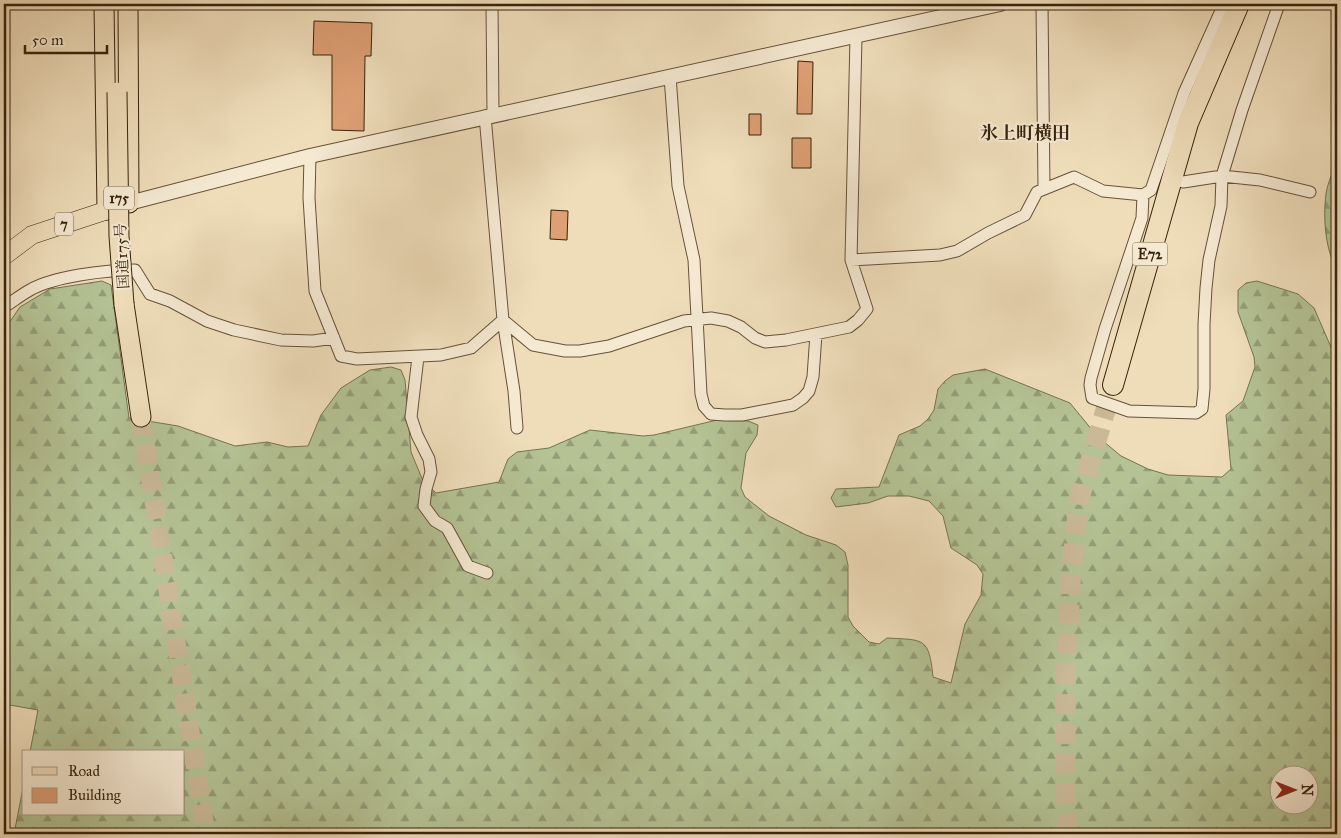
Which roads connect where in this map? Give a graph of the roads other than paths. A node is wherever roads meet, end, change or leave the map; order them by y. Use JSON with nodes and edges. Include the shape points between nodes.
{"nodes":[{"id":1,"x":104,"y":4,"type":"edge"},
{"id":2,"x":116,"y":4,"type":"edge"},
{"id":3,"x":128,"y":4,"type":"edge"},
{"id":4,"x":492,"y":4,"type":"edge"},
{"id":5,"x":1000,"y":4,"type":"edge"},
{"id":6,"x":1042,"y":4,"type":"edge"},
{"id":7,"x":1224,"y":4,"type":"edge"},
{"id":8,"x":1239,"y":4,"type":"edge"},
{"id":9,"x":1279,"y":4,"type":"edge"},
{"id":10,"x":856,"y":36,"type":"junction"},
{"id":11,"x":670,"y":76,"type":"junction"},
{"id":12,"x":489,"y":115,"type":"junction"},
{"id":13,"x":310,"y":156,"type":"junction"},
{"id":14,"x":1222,"y":176,"type":"junction"},
{"id":15,"x":1183,"y":182,"type":"dead end"},
{"id":16,"x":1044,"y":188,"type":"junction"},
{"id":17,"x":1310,"y":192,"type":"dead end"},
{"id":18,"x":1143,"y":194,"type":"junction"},
{"id":19,"x":129,"y":203,"type":"junction"},
{"id":20,"x":107,"y":210,"type":"junction"},
{"id":21,"x":4,"y":256,"type":"edge"},
{"id":22,"x":851,"y":260,"type":"junction"},
{"id":23,"x":4,"y":307,"type":"edge"},
{"id":24,"x":698,"y":319,"type":"junction"},
{"id":25,"x":504,"y":320,"type":"junction"},
{"id":26,"x":816,"y":334,"type":"junction"},
{"id":27,"x":334,"y":338,"type":"junction"},
{"id":28,"x":418,"y":357,"type":"junction"},
{"id":29,"x":1113,"y":385,"type":"tunnel mouth"},
{"id":30,"x":141,"y":417,"type":"tunnel mouth"},
{"id":31,"x":518,"y":428,"type":"dead end"},
{"id":32,"x":487,"y":573,"type":"dead end"}],
"edges":[{"from":1,"to":20,"type":"highway","number":"175"},
{"from":2,"to":30,"type":"highway","name":"国道175号","number":"175","bridge":true,"via":[[124,304]]},
{"from":3,"to":19,"type":"highway","number":"175"},
{"from":4,"to":12,"type":"street"},
{"from":5,"to":10,"type":"street"},
{"from":6,"to":16,"type":"street"},
{"from":7,"to":18,"type":"street","via":[[1184,94],[1151,190]]},
{"from":8,"to":29,"type":"highway","number":"E72","via":[[1188,123]]},
{"from":9,"to":14,"type":"street"},
{"from":10,"to":11,"type":"street"},
{"from":10,"to":22,"type":"street"},
{"from":11,"to":12,"type":"street"},
{"from":11,"to":24,"type":"street","via":[[678,186],[694,260]]},
{"from":12,"to":13,"type":"street"},
{"from":12,"to":25,"type":"street"},
{"from":13,"to":19,"type":"street"},
{"from":13,"to":27,"type":"street","via":[[309,198],[315,291]]},
{"from":14,"to":15,"type":"street"},
{"from":14,"to":17,"type":"street","via":[[1260,180]]},
{"from":14,"to":18,"type":"street","via":[[1221,206],[1206,288],[1202,409],[1196,413],[1129,411],[1092,398],[1091,378],[1142,218]]},
{"from":16,"to":18,"type":"street","via":[[1074,178],[1103,191]]},
{"from":16,"to":22,"type":"street","via":[[1037,192],[1025,215],[957,251]]},
{"from":19,"to":20,"type":"main road","number":"7"},
{"from":20,"to":21,"type":"main road","number":"7","via":[[32,235]]},
{"from":22,"to":26,"type":"street","via":[[867,309],[849,327]]},
{"from":23,"to":27,"type":"street","via":[[32,289],[61,280],[111,270],[135,270],[150,294],[207,321],[281,340]]},
{"from":24,"to":25,"type":"street","via":[[608,346],[580,351],[533,345]]},
{"from":24,"to":26,"type":"street","via":[[728,321],[764,342]]},
{"from":24,"to":26,"type":"street","via":[[704,406],[711,414],[725,416],[793,405],[803,398],[813,377]]},
{"from":25,"to":28,"type":"street","via":[[471,348]]},
{"from":25,"to":31,"type":"street"},
{"from":27,"to":28,"type":"street","via":[[341,356],[357,359]]},
{"from":28,"to":32,"type":"street","via":[[410,417],[429,458],[431,472],[424,506],[435,521],[447,528],[468,566]]}]}
